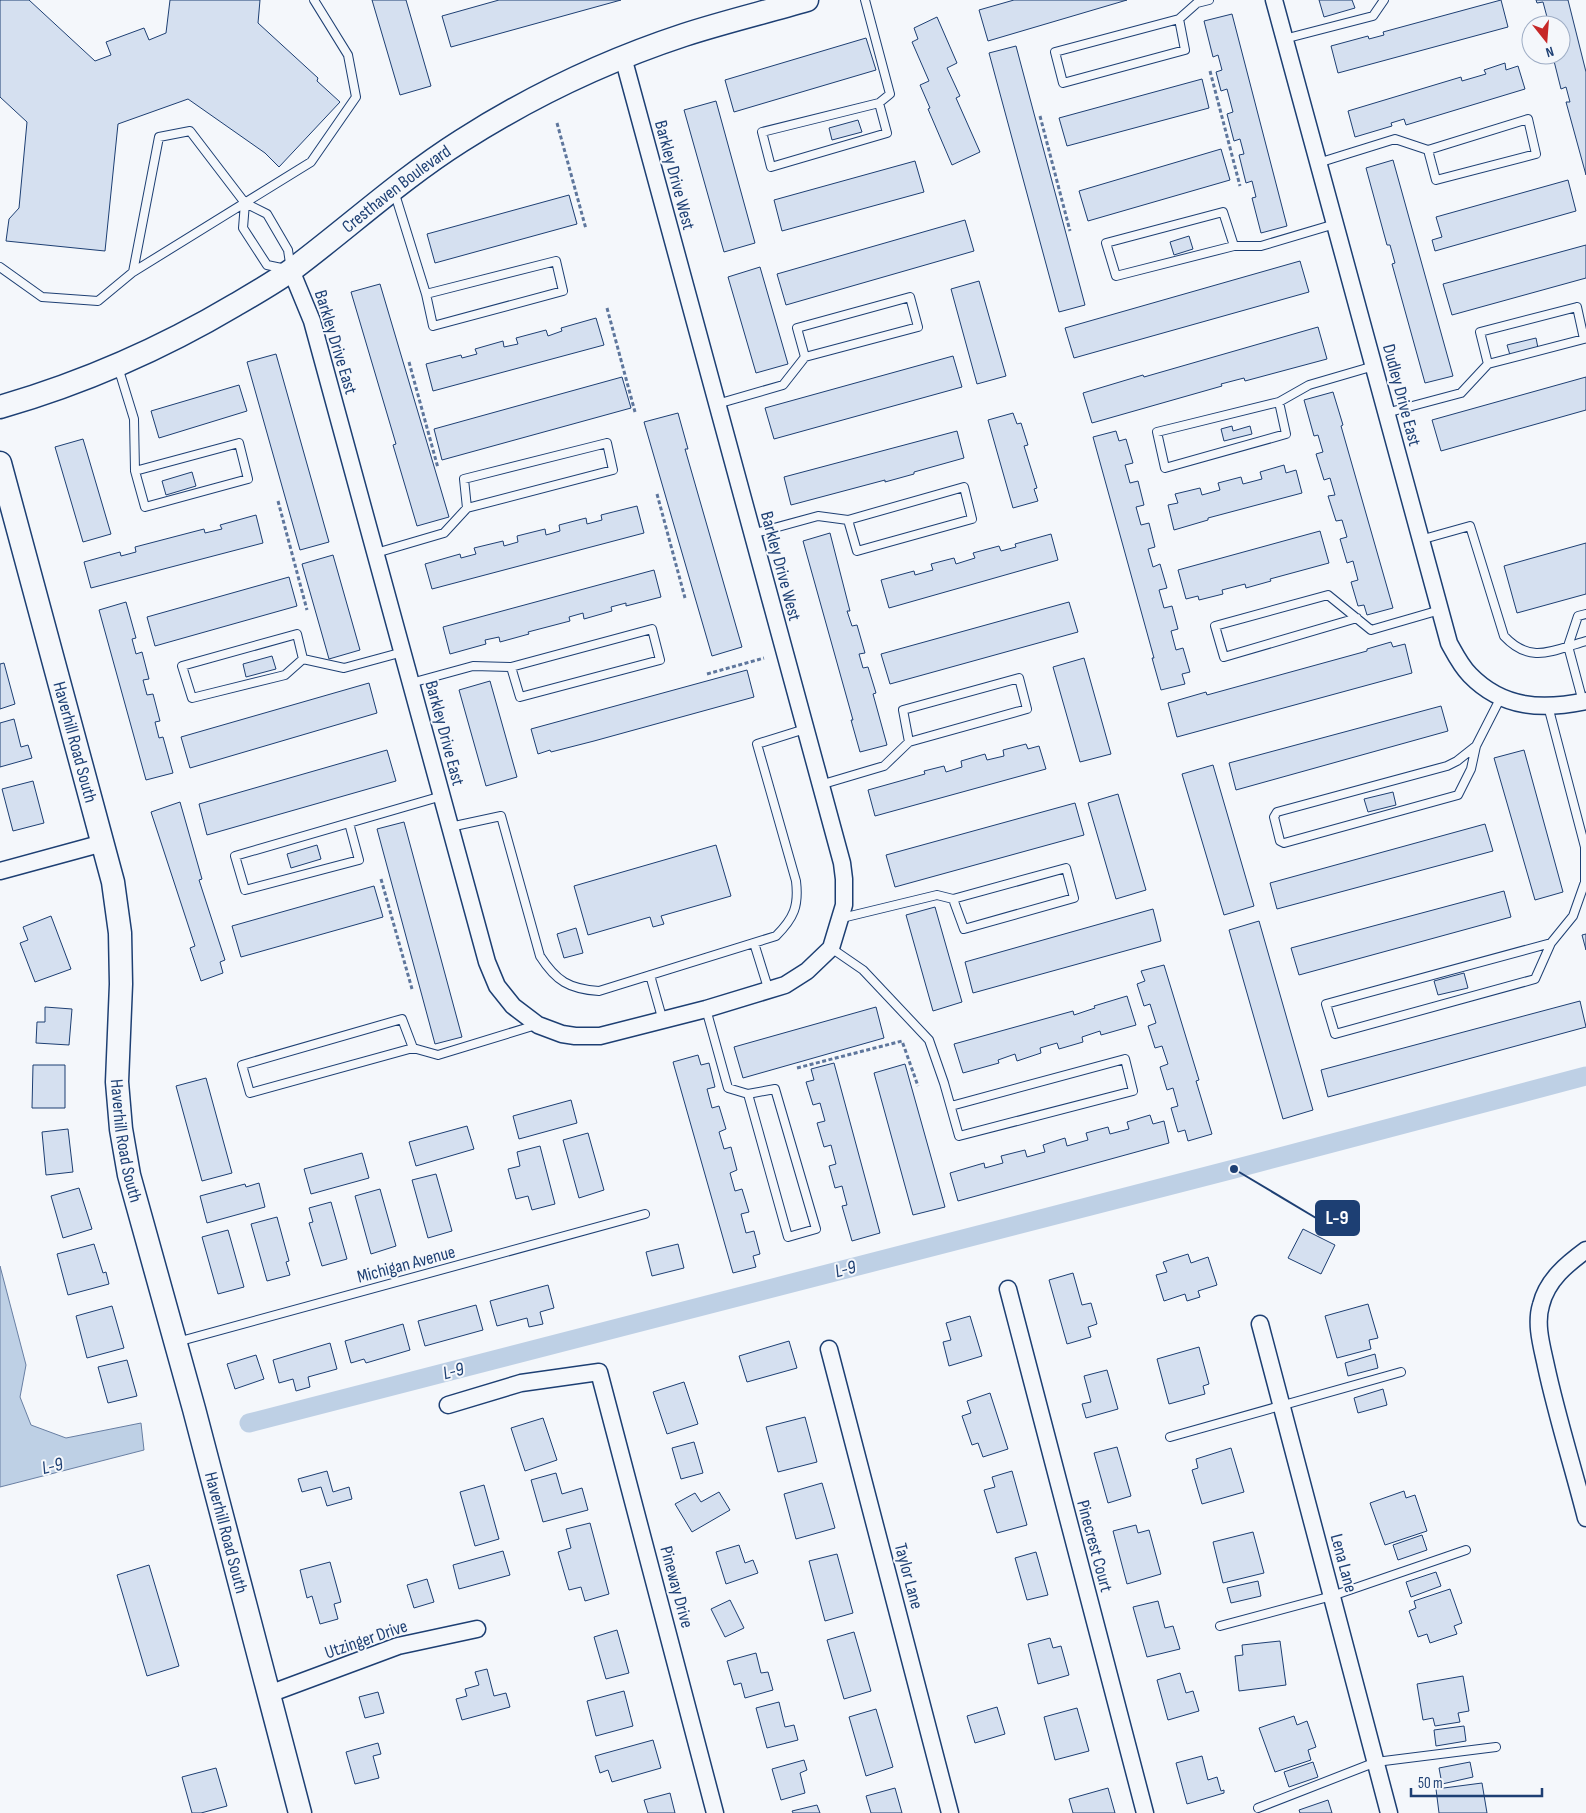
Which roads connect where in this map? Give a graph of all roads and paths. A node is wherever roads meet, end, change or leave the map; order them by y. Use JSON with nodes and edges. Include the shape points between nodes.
{"nodes":[{"id":1,"x":314,"y":0,"type":"edge"},
{"id":2,"x":807,"y":0,"type":"edge"},
{"id":3,"x":865,"y":0,"type":"edge"},
{"id":4,"x":1209,"y":0,"type":"edge"},
{"id":5,"x":1274,"y":0,"type":"edge"},
{"id":6,"x":1384,"y":0,"type":"edge"},
{"id":7,"x":1179,"y":19,"type":"junction"},
{"id":8,"x":1284,"y":39,"type":"junction"},
{"id":9,"x":622,"y":57,"type":"junction"},
{"id":10,"x":1210,"y":71,"type":"dead end"},
{"id":11,"x":880,"y":103,"type":"junction"},
{"id":12,"x":1040,"y":116,"type":"dead end"},
{"id":13,"x":557,"y":123,"type":"dead end"},
{"id":14,"x":1428,"y":150,"type":"junction"},
{"id":15,"x":1318,"y":163,"type":"junction"},
{"id":16,"x":1240,"y":186,"type":"dead end"},
{"id":17,"x":394,"y":190,"type":"junction"},
{"id":18,"x":245,"y":203,"type":"junction"},
{"id":19,"x":1335,"y":224,"type":"junction"},
{"id":20,"x":586,"y":229,"type":"dead end"},
{"id":21,"x":1070,"y":232,"type":"dead end"},
{"id":22,"x":1234,"y":246,"type":"junction"},
{"id":23,"x":0,"y":267,"type":"edge"},
{"id":24,"x":292,"y":270,"type":"junction"},
{"id":25,"x":133,"y":272,"type":"junction"},
{"id":26,"x":426,"y":294,"type":"junction"},
{"id":27,"x":607,"y":308,"type":"dead end"},
{"id":28,"x":805,"y":357,"type":"junction"},
{"id":29,"x":409,"y":362,"type":"dead end"},
{"id":30,"x":1488,"y":364,"type":"junction"},
{"id":31,"x":117,"y":365,"type":"junction"},
{"id":32,"x":1374,"y":366,"type":"junction"},
{"id":33,"x":1279,"y":402,"type":"junction"},
{"id":34,"x":717,"y":404,"type":"junction"},
{"id":35,"x":0,"y":407,"type":"edge"},
{"id":36,"x":635,"y":412,"type":"dead end"},
{"id":37,"x":1386,"y":413,"type":"junction"},
{"id":38,"x":0,"y":463,"type":"edge"},
{"id":39,"x":438,"y":468,"type":"dead end"},
{"id":40,"x":136,"y":471,"type":"junction"},
{"id":41,"x":657,"y":494,"type":"dead end"},
{"id":42,"x":278,"y":501,"type":"dead end"},
{"id":43,"x":467,"y":508,"type":"junction"},
{"id":44,"x":848,"y":520,"type":"junction"},
{"id":45,"x":752,"y":534,"type":"junction"},
{"id":46,"x":1420,"y":540,"type":"junction"},
{"id":47,"x":376,"y":553,"type":"junction"},
{"id":48,"x":686,"y":598,"type":"dead end"},
{"id":49,"x":307,"y":610,"type":"dead end"},
{"id":50,"x":1440,"y":610,"type":"junction"},
{"id":51,"x":1586,"y":614,"type":"edge"},
{"id":52,"x":1357,"y":618,"type":"junction"},
{"id":53,"x":1586,"y":642,"type":"edge"},
{"id":54,"x":1568,"y":646,"type":"junction"},
{"id":55,"x":402,"y":652,"type":"junction"},
{"id":56,"x":764,"y":658,"type":"dead end"},
{"id":57,"x":303,"y":659,"type":"junction"},
{"id":58,"x":511,"y":666,"type":"junction"},
{"id":59,"x":707,"y":674,"type":"dead end"},
{"id":60,"x":411,"y":683,"type":"junction"},
{"id":61,"x":1501,"y":697,"type":"junction"},
{"id":62,"x":1585,"y":701,"type":"edge"},
{"id":63,"x":1548,"y":706,"type":"junction"},
{"id":64,"x":805,"y":729,"type":"junction"},
{"id":65,"x":909,"y":742,"type":"junction"},
{"id":66,"x":1476,"y":746,"type":"junction"},
{"id":67,"x":820,"y":784,"type":"junction"},
{"id":68,"x":442,"y":796,"type":"junction"},
{"id":69,"x":349,"y":823,"type":"junction"},
{"id":70,"x":450,"y":827,"type":"junction"},
{"id":71,"x":103,"y":843,"type":"junction"},
{"id":72,"x":0,"y":871,"type":"edge"},
{"id":73,"x":381,"y":879,"type":"dead end"},
{"id":74,"x":953,"y":899,"type":"junction"},
{"id":75,"x":842,"y":918,"type":"junction"},
{"id":76,"x":754,"y":943,"type":"junction"},
{"id":77,"x":1551,"y":943,"type":"junction"},
{"id":78,"x":831,"y":948,"type":"junction"},
{"id":79,"x":650,"y":975,"type":"junction"},
{"id":80,"x":412,"y":989,"type":"dead end"},
{"id":81,"x":769,"y":991,"type":"junction"},
{"id":82,"x":706,"y":1009,"type":"junction"},
{"id":83,"x":662,"y":1021,"type":"junction"},
{"id":84,"x":538,"y":1025,"type":"junction"},
{"id":85,"x":413,"y":1048,"type":"junction"},
{"id":86,"x":797,"y":1068,"type":"dead end"},
{"id":87,"x":918,"y":1086,"type":"dead end"},
{"id":88,"x":748,"y":1094,"type":"junction"},
{"id":89,"x":951,"y":1106,"type":"junction"},
{"id":90,"x":645,"y":1214,"type":"dead end"},
{"id":91,"x":1586,"y":1250,"type":"edge"},
{"id":92,"x":1008,"y":1289,"type":"dead end"},
{"id":93,"x":1260,"y":1324,"type":"dead end"},
{"id":94,"x":176,"y":1342,"type":"junction"},
{"id":95,"x":828,"y":1349,"type":"dead end"},
{"id":96,"x":1401,"y":1372,"type":"dead end"},
{"id":97,"x":448,"y":1405,"type":"dead end"},
{"id":98,"x":1282,"y":1405,"type":"junction"},
{"id":99,"x":1170,"y":1437,"type":"dead end"},
{"id":100,"x":1586,"y":1518,"type":"edge"},
{"id":101,"x":1466,"y":1550,"type":"dead end"},
{"id":102,"x":1332,"y":1596,"type":"junction"},
{"id":103,"x":1220,"y":1626,"type":"dead end"},
{"id":104,"x":477,"y":1629,"type":"dead end"},
{"id":105,"x":269,"y":1694,"type":"junction"},
{"id":106,"x":1496,"y":1747,"type":"dead end"},
{"id":107,"x":1376,"y":1762,"type":"junction"},
{"id":108,"x":1258,"y":1808,"type":"dead end"},
{"id":109,"x":300,"y":1813,"type":"edge"},
{"id":110,"x":715,"y":1813,"type":"edge"},
{"id":111,"x":950,"y":1813,"type":"edge"},
{"id":112,"x":1145,"y":1813,"type":"edge"},
{"id":113,"x":1389,"y":1813,"type":"edge"}],
"edges":[{"from":1,"to":18,"type":"lane","via":[[348,55],[356,97],[311,162]]},
{"from":2,"to":9,"type":"street","name":"Cresthaven Boulevard","via":[[684,35]]},
{"from":3,"to":11,"type":"lane","via":[[890,94]]},
{"from":4,"to":7,"type":"lane","via":[[1197,3]]},
{"from":5,"to":8,"type":"street","name":"Dudley Drive East"},
{"from":6,"to":8,"type":"lane","via":[[1373,16]]},
{"from":7,"to":7,"type":"lane","via":[[1055,52],[1063,83],[1185,50]]},
{"from":8,"to":15,"type":"street","name":"Dudley Drive East"},
{"from":9,"to":17,"type":"street","name":"Cresthaven Boulevard","via":[[513,110],[459,142]]},
{"from":9,"to":34,"type":"street","name":"Barkley Drive West"},
{"from":10,"to":16,"type":"path"},
{"from":11,"to":11,"type":"lane","via":[[762,132],[771,167],[887,133]]},
{"from":12,"to":21,"type":"path"},
{"from":13,"to":20,"type":"path"},
{"from":14,"to":14,"type":"lane","via":[[1436,180],[1536,154],[1528,119]]},
{"from":14,"to":15,"type":"lane","via":[[1395,140]]},
{"from":15,"to":19,"type":"street","name":"Dudley Drive East"},
{"from":17,"to":24,"type":"street","name":"Cresthaven Boulevard"},
{"from":17,"to":26,"type":"lane"},
{"from":18,"to":24,"type":"lane","via":[[267,214],[288,250]]},
{"from":18,"to":24,"type":"lane","via":[[243,228],[267,265]]},
{"from":18,"to":25,"type":"lane"},
{"from":18,"to":25,"type":"lane","via":[[190,131],[158,138]]},
{"from":19,"to":22,"type":"lane","via":[[1260,246]]},
{"from":19,"to":32,"type":"street","name":"Dudley Drive East"},
{"from":22,"to":22,"type":"lane","via":[[1223,212],[1106,243],[1116,276]]},
{"from":23,"to":25,"type":"lane","via":[[42,298],[98,301]]},
{"from":24,"to":31,"type":"street","name":"Cresthaven Boulevard","via":[[205,323]]},
{"from":24,"to":47,"type":"street","name":"Barkley Drive East","via":[[312,321]]},
{"from":26,"to":26,"type":"lane","via":[[433,326],[563,291],[556,261]]},
{"from":27,"to":36,"type":"path"},
{"from":28,"to":28,"type":"lane","via":[[918,327],[910,297],[797,328]]},
{"from":28,"to":34,"type":"lane","via":[[783,385]]},
{"from":29,"to":39,"type":"path"},
{"from":30,"to":30,"type":"lane","via":[[1584,339],[1577,307],[1480,332]]},
{"from":30,"to":37,"type":"lane","via":[[1461,393]]},
{"from":31,"to":35,"type":"street","name":"Cresthaven Boulevard"},
{"from":31,"to":40,"type":"lane","via":[[134,419]]},
{"from":32,"to":33,"type":"lane","via":[[1309,385]]},
{"from":32,"to":37,"type":"street","name":"Dudley Drive East"},
{"from":33,"to":33,"type":"lane","via":[[1157,432],[1165,468],[1286,434]]},
{"from":34,"to":45,"type":"street","name":"Barkley Drive West"},
{"from":37,"to":46,"type":"street","name":"Dudley Drive East"},
{"from":38,"to":71,"type":"street","name":"Haverhill Road South"},
{"from":40,"to":40,"type":"lane","via":[[145,507],[248,479],[239,443]]},
{"from":41,"to":48,"type":"path"},
{"from":42,"to":49,"type":"path"},
{"from":43,"to":43,"type":"lane","via":[[613,470],[606,443],[464,479]]},
{"from":43,"to":47,"type":"lane","via":[[444,533]]},
{"from":44,"to":44,"type":"lane","via":[[857,551],[972,519],[964,487]]},
{"from":44,"to":45,"type":"lane","via":[[818,516]]},
{"from":45,"to":64,"type":"street","name":"Barkley Drive West"},
{"from":46,"to":50,"type":"street","name":"Dudley Drive East"},
{"from":46,"to":54,"type":"lane","via":[[1470,526],[1504,636],[1526,652],[1540,654]]},
{"from":47,"to":55,"type":"street","name":"Barkley Drive East"},
{"from":50,"to":52,"type":"lane","via":[[1371,630]]},
{"from":50,"to":61,"type":"street","name":"Dudley Drive East","via":[[1449,642],[1462,665],[1480,684]]},
{"from":51,"to":54,"type":"lane","via":[[1578,616]]},
{"from":52,"to":52,"type":"lane","via":[[1328,595],[1214,626],[1224,656]]},
{"from":53,"to":54,"type":"lane"},
{"from":54,"to":62,"type":"lane"},
{"from":55,"to":57,"type":"lane","via":[[344,668]]},
{"from":55,"to":60,"type":"street","name":"Barkley Drive East"},
{"from":56,"to":59,"type":"path"},
{"from":57,"to":57,"type":"lane","via":[[297,634],[182,666],[192,698],[285,675]]},
{"from":58,"to":58,"type":"lane","via":[[520,698],[660,660],[652,628]]},
{"from":58,"to":60,"type":"lane","via":[[473,666]]},
{"from":60,"to":68,"type":"street","name":"Barkley Drive East"},
{"from":61,"to":63,"type":"street","name":"Dudley Drive East","via":[[1526,705]]},
{"from":61,"to":66,"type":"lane"},
{"from":62,"to":63,"type":"street","name":"Dudley Drive East"},
{"from":63,"to":77,"type":"lane","via":[[1585,847],[1585,882],[1573,916]]},
{"from":64,"to":67,"type":"street","name":"Barkley Drive West"},
{"from":64,"to":76,"type":"lane","via":[[757,744],[798,896],[795,911],[787,925],[776,936]]},
{"from":65,"to":65,"type":"lane","via":[[1027,709],[1019,678],[903,710]]},
{"from":65,"to":67,"type":"lane","via":[[884,766]]},
{"from":66,"to":66,"type":"lane","via":[[1447,766],[1277,812],[1274,817],[1280,841],[1284,844],[1455,797],[1461,792],[1472,769]]},
{"from":67,"to":75,"type":"street","name":"Barkley Drive West","via":[[844,879]]},
{"from":68,"to":69,"type":"lane"},
{"from":68,"to":70,"type":"street","name":"Barkley Drive East"},
{"from":69,"to":69,"type":"lane","via":[[235,856],[245,890],[359,860]]},
{"from":70,"to":79,"type":"lane","via":[[501,816],[540,956],[550,972],[564,983],[581,990],[599,991]]},
{"from":70,"to":84,"type":"street","name":"Barkley Drive East","via":[[487,962],[497,986],[513,1006]]},
{"from":71,"to":72,"type":"street"},
{"from":71,"to":94,"type":"street","name":"Haverhill Road South","via":[[113,882],[120,933],[117,1082],[121,1129],[130,1175]]},
{"from":73,"to":80,"type":"path"},
{"from":74,"to":74,"type":"lane","via":[[1066,868],[1074,898],[964,928]]},
{"from":74,"to":75,"type":"lane","via":[[937,895]]},
{"from":75,"to":78,"type":"street","name":"Barkley Drive West"},
{"from":76,"to":79,"type":"lane"},
{"from":76,"to":81,"type":"lane"},
{"from":77,"to":77,"type":"lane","via":[[1326,1004],[1335,1034],[1535,979]]},
{"from":78,"to":81,"type":"street","name":"Barkley Drive West","via":[[797,979]]},
{"from":78,"to":89,"type":"lane","via":[[862,970],[929,1040]]},
{"from":79,"to":83,"type":"lane"},
{"from":81,"to":82,"type":"street","name":"Barkley Drive West"},
{"from":82,"to":83,"type":"street","name":"Barkley Drive East"},
{"from":82,"to":88,"type":"lane","via":[[728,1088]]},
{"from":83,"to":84,"type":"street","name":"Barkley Drive East","via":[[588,1037],[562,1034]]},
{"from":84,"to":85,"type":"lane","via":[[438,1055]]},
{"from":85,"to":85,"type":"lane","via":[[402,1019],[242,1064],[250,1093]]},
{"from":86,"to":87,"type":"path","via":[[902,1040]]},
{"from":88,"to":88,"type":"lane","via":[[775,1089],[816,1229],[788,1237]]},
{"from":89,"to":89,"type":"lane","via":[[959,1136],[1133,1091],[1125,1059]]},
{"from":90,"to":94,"type":"lane","name":"Michigan Avenue"},
{"from":91,"to":100,"type":"street","via":[[1556,1274],[1540,1305],[1539,1319],[1548,1373]]},
{"from":92,"to":112,"type":"street","name":"Pinecrest Court"},
{"from":93,"to":98,"type":"street","name":"Lena Lane"},
{"from":94,"to":105,"type":"street","name":"Haverhill Road South"},
{"from":95,"to":111,"type":"street","name":"Taylor Lane"},
{"from":96,"to":98,"type":"lane"},
{"from":97,"to":110,"type":"street","name":"Pineway Drive","via":[[521,1383],[599,1372]]},
{"from":98,"to":99,"type":"lane"},
{"from":98,"to":102,"type":"street","name":"Lena Lane"},
{"from":101,"to":102,"type":"lane"},
{"from":102,"to":103,"type":"lane"},
{"from":102,"to":107,"type":"street","name":"Lena Lane"},
{"from":104,"to":105,"type":"street","name":"Utzinger Drive","via":[[398,1646]]},
{"from":105,"to":109,"type":"street","name":"Haverhill Road South"},
{"from":106,"to":107,"type":"lane"},
{"from":107,"to":108,"type":"lane"},
{"from":107,"to":113,"type":"street","name":"Lena Lane"}]}
